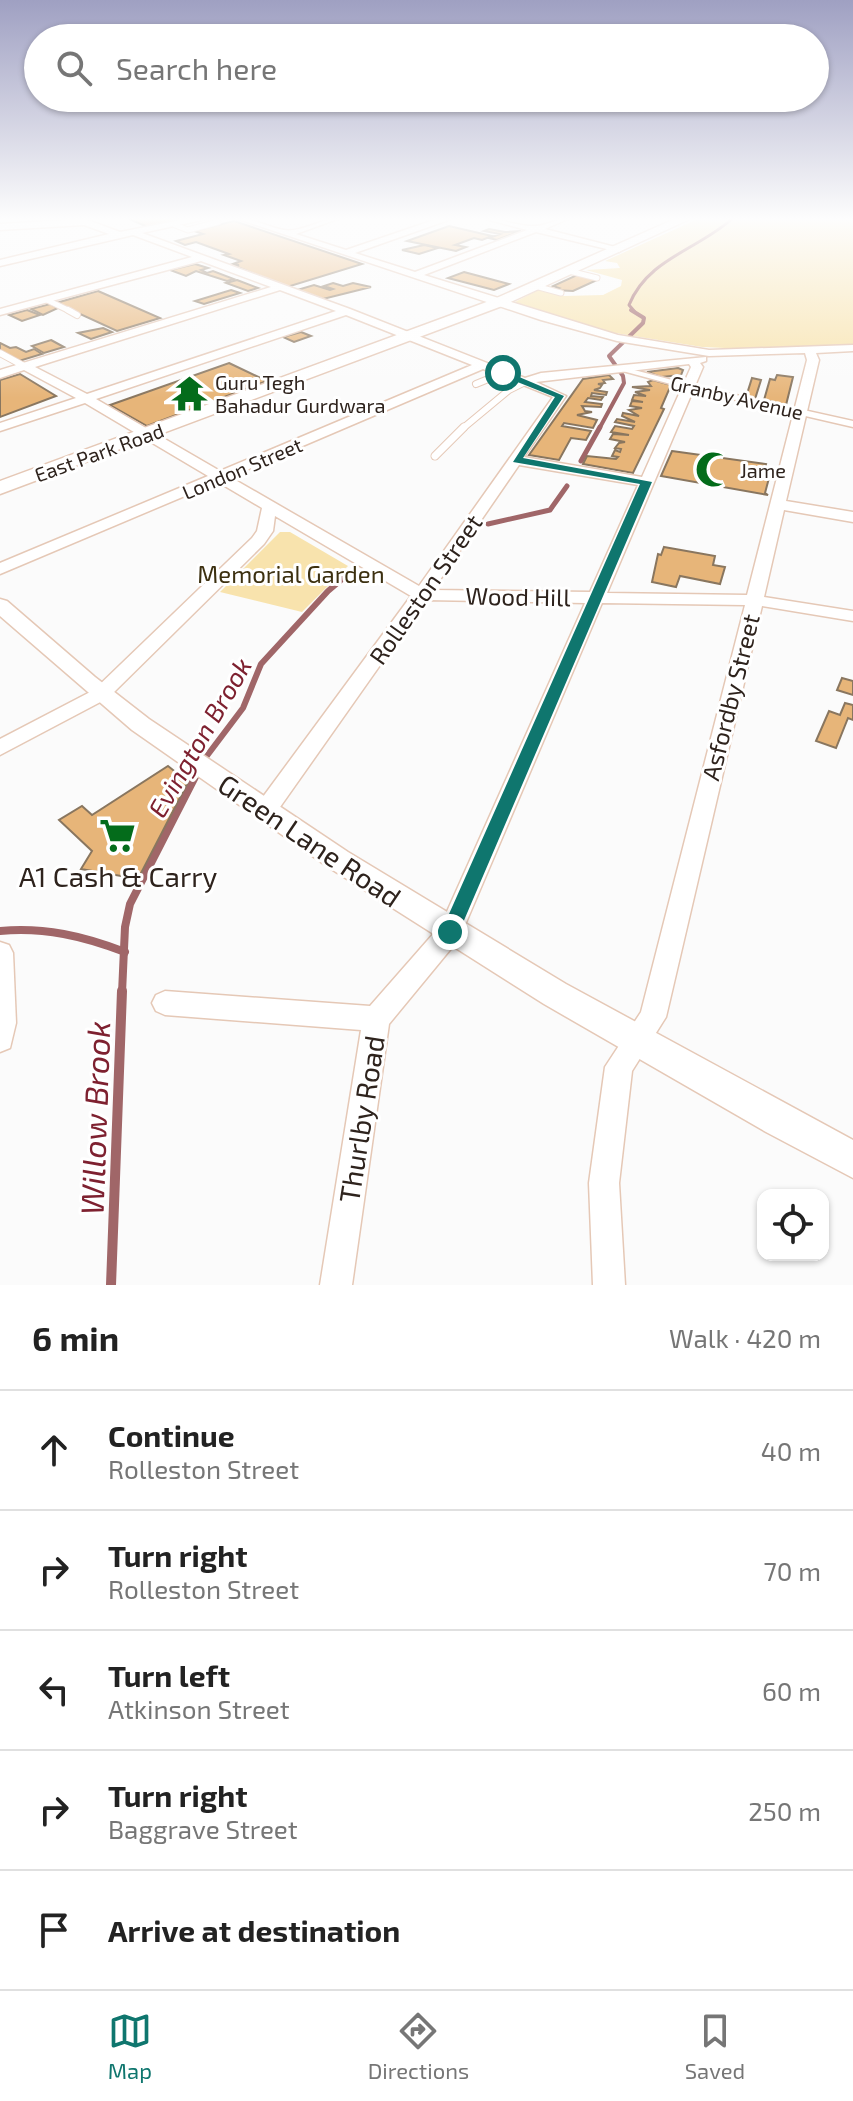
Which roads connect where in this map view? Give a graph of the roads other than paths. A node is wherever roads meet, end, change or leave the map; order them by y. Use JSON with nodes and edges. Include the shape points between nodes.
{"nodes":[{"id":1,"x":127,"y":278,"type":"edge"},
{"id":2,"x":256,"y":278,"type":"edge"},
{"id":3,"x":420,"y":278,"type":"edge"},
{"id":4,"x":553,"y":278,"type":"edge"},
{"id":5,"x":535,"y":286,"type":"junction"},
{"id":6,"x":281,"y":287,"type":"junction"},
{"id":7,"x":561,"y":293,"type":"dead end"},
{"id":8,"x":47,"y":300,"type":"junction"},
{"id":9,"x":497,"y":303,"type":"junction"},
{"id":10,"x":0,"y":312,"type":"edge"},
{"id":11,"x":351,"y":312,"type":"junction"},
{"id":12,"x":77,"y":315,"type":"dead end"},
{"id":13,"x":408,"y":337,"type":"junction"},
{"id":14,"x":853,"y":348,"type":"edge"},
{"id":15,"x":809,"y":350,"type":"junction"},
{"id":16,"x":0,"y":353,"type":"edge"},
{"id":17,"x":709,"y":353,"type":"junction"},
{"id":18,"x":693,"y":361,"type":"junction"},
{"id":19,"x":483,"y":365,"type":"junction"},
{"id":20,"x":24,"y":366,"type":"junction"},
{"id":21,"x":617,"y":369,"type":"junction"},
{"id":22,"x":503,"y":373,"type":"junction"},
{"id":23,"x":0,"y":374,"type":"edge"},
{"id":24,"x":527,"y":381,"type":"junction"},
{"id":25,"x":476,"y":384,"type":"dead end"},
{"id":26,"x":689,"y":387,"type":"junction"},
{"id":27,"x":86,"y":398,"type":"junction"},
{"id":28,"x":800,"y":412,"type":"junction"},
{"id":29,"x":853,"y":424,"type":"edge"},
{"id":30,"x":0,"y":427,"type":"edge"},
{"id":31,"x":145,"y":435,"type":"junction"},
{"id":32,"x":435,"y":456,"type":"dead end"},
{"id":33,"x":516,"y":460,"type":"junction"},
{"id":34,"x":217,"y":478,"type":"junction"},
{"id":35,"x":646,"y":482,"type":"junction"},
{"id":36,"x":0,"y":488,"type":"edge"},
{"id":37,"x":777,"y":504,"type":"junction"},
{"id":38,"x":269,"y":508,"type":"junction"},
{"id":39,"x":853,"y":517,"type":"edge"},
{"id":40,"x":0,"y":569,"type":"edge"},
{"id":41,"x":421,"y":595,"type":"junction"},
{"id":42,"x":598,"y":597,"type":"junction"},
{"id":43,"x":753,"y":600,"type":"junction"},
{"id":44,"x":0,"y":605,"type":"edge"},
{"id":45,"x":853,"y":616,"type":"edge"},
{"id":46,"x":101,"y":694,"type":"junction"},
{"id":47,"x":0,"y":748,"type":"edge"},
{"id":48,"x":265,"y":811,"type":"junction"},
{"id":49,"x":450,"y":932,"type":"junction"},
{"id":50,"x":0,"y":953,"type":"edge"},
{"id":51,"x":165,"y":1003,"type":"dead end"},
{"id":52,"x":376,"y":1019,"type":"junction"},
{"id":53,"x":1,"y":1029,"type":"edge"},
{"id":54,"x":635,"y":1040,"type":"junction"},
{"id":55,"x":853,"y":1160,"type":"edge"},
{"id":56,"x":336,"y":1285,"type":"edge"},
{"id":57,"x":609,"y":1285,"type":"edge"}],
"edges":[{"from":1,"to":8,"type":"street"},
{"from":2,"to":6,"type":"street"},
{"from":3,"to":9,"type":"street"},
{"from":4,"to":5,"type":"main road","name":"East Park Road"},
{"from":5,"to":7,"type":"lane"},
{"from":5,"to":9,"type":"main road","name":"East Park Road"},
{"from":6,"to":11,"type":"street"},
{"from":6,"to":20,"type":"street"},
{"from":8,"to":10,"type":"street"},
{"from":8,"to":12,"type":"lane"},
{"from":9,"to":13,"type":"main road","name":"East Park Road"},
{"from":9,"to":17,"type":"street","via":[[617,338]]},
{"from":11,"to":13,"type":"street"},
{"from":11,"to":27,"type":"street"},
{"from":13,"to":19,"type":"street"},
{"from":13,"to":31,"type":"main road","name":"East Park Road"},
{"from":14,"to":15,"type":"street"},
{"from":15,"to":17,"type":"street"},
{"from":15,"to":28,"type":"street","name":"Asfordby Street","via":[[813,360]]},
{"from":16,"to":20,"type":"lane"},
{"from":17,"to":18,"type":"street"},
{"from":18,"to":21,"type":"street"},
{"from":18,"to":26,"type":"street","name":"Thurlby Road","via":[[697,367]]},
{"from":19,"to":22,"type":"street"},
{"from":19,"to":34,"type":"street","name":"London Street"},
{"from":20,"to":23,"type":"street"},
{"from":20,"to":27,"type":"street"},
{"from":21,"to":24,"type":"street"},
{"from":21,"to":26,"type":"street","name":"Granby Avenue"},
{"from":22,"to":24,"type":"street"},
{"from":22,"to":25,"type":"lane"},
{"from":24,"to":32,"type":"lane","via":[[509,387]]},
{"from":24,"to":33,"type":"street","name":"Rolleston Street","via":[[560,396]]},
{"from":26,"to":28,"type":"street","name":"Granby Avenue"},
{"from":26,"to":35,"type":"street","name":"Thurlby Road"},
{"from":27,"to":30,"type":"street"},
{"from":27,"to":31,"type":"street"},
{"from":28,"to":29,"type":"street","name":"Granby Avenue"},
{"from":28,"to":37,"type":"street","name":"Asfordby Street"},
{"from":31,"to":34,"type":"street"},
{"from":31,"to":36,"type":"main road","name":"East Park Road"},
{"from":33,"to":35,"type":"street"},
{"from":33,"to":41,"type":"street","name":"Rolleston Street"},
{"from":34,"to":38,"type":"street"},
{"from":34,"to":40,"type":"street","name":"London Street"},
{"from":35,"to":42,"type":"street","name":"Thurlby Road"},
{"from":37,"to":39,"type":"street"},
{"from":37,"to":43,"type":"street","name":"Asfordby Street"},
{"from":38,"to":41,"type":"street"},
{"from":38,"to":46,"type":"street","via":[[258,541]]},
{"from":41,"to":42,"type":"street","name":"Wood Hill"},
{"from":41,"to":48,"type":"street","name":"Rolleston Street"},
{"from":42,"to":43,"type":"street","name":"Wood Hill"},
{"from":42,"to":49,"type":"street","name":"Thurlby Road"},
{"from":43,"to":45,"type":"street","name":"Wood Hill"},
{"from":43,"to":54,"type":"street","name":"Asfordby Street","via":[[653,1017]]},
{"from":44,"to":46,"type":"street","name":"Green Lane Road"},
{"from":46,"to":47,"type":"street"},
{"from":46,"to":48,"type":"street","name":"Green Lane Road"},
{"from":48,"to":49,"type":"street","name":"Green Lane Road"},
{"from":49,"to":52,"type":"street","name":"Thurlby Road"},
{"from":49,"to":54,"type":"street","name":"Green Lane Road"},
{"from":50,"to":53,"type":"street"},
{"from":51,"to":52,"type":"street"},
{"from":52,"to":56,"type":"street","name":"Thurlby Road"},
{"from":54,"to":55,"type":"street","name":"Green Lane Road"},
{"from":54,"to":57,"type":"street","name":"Asfordby Street","via":[[619,1067],[604,1183]]}]}
